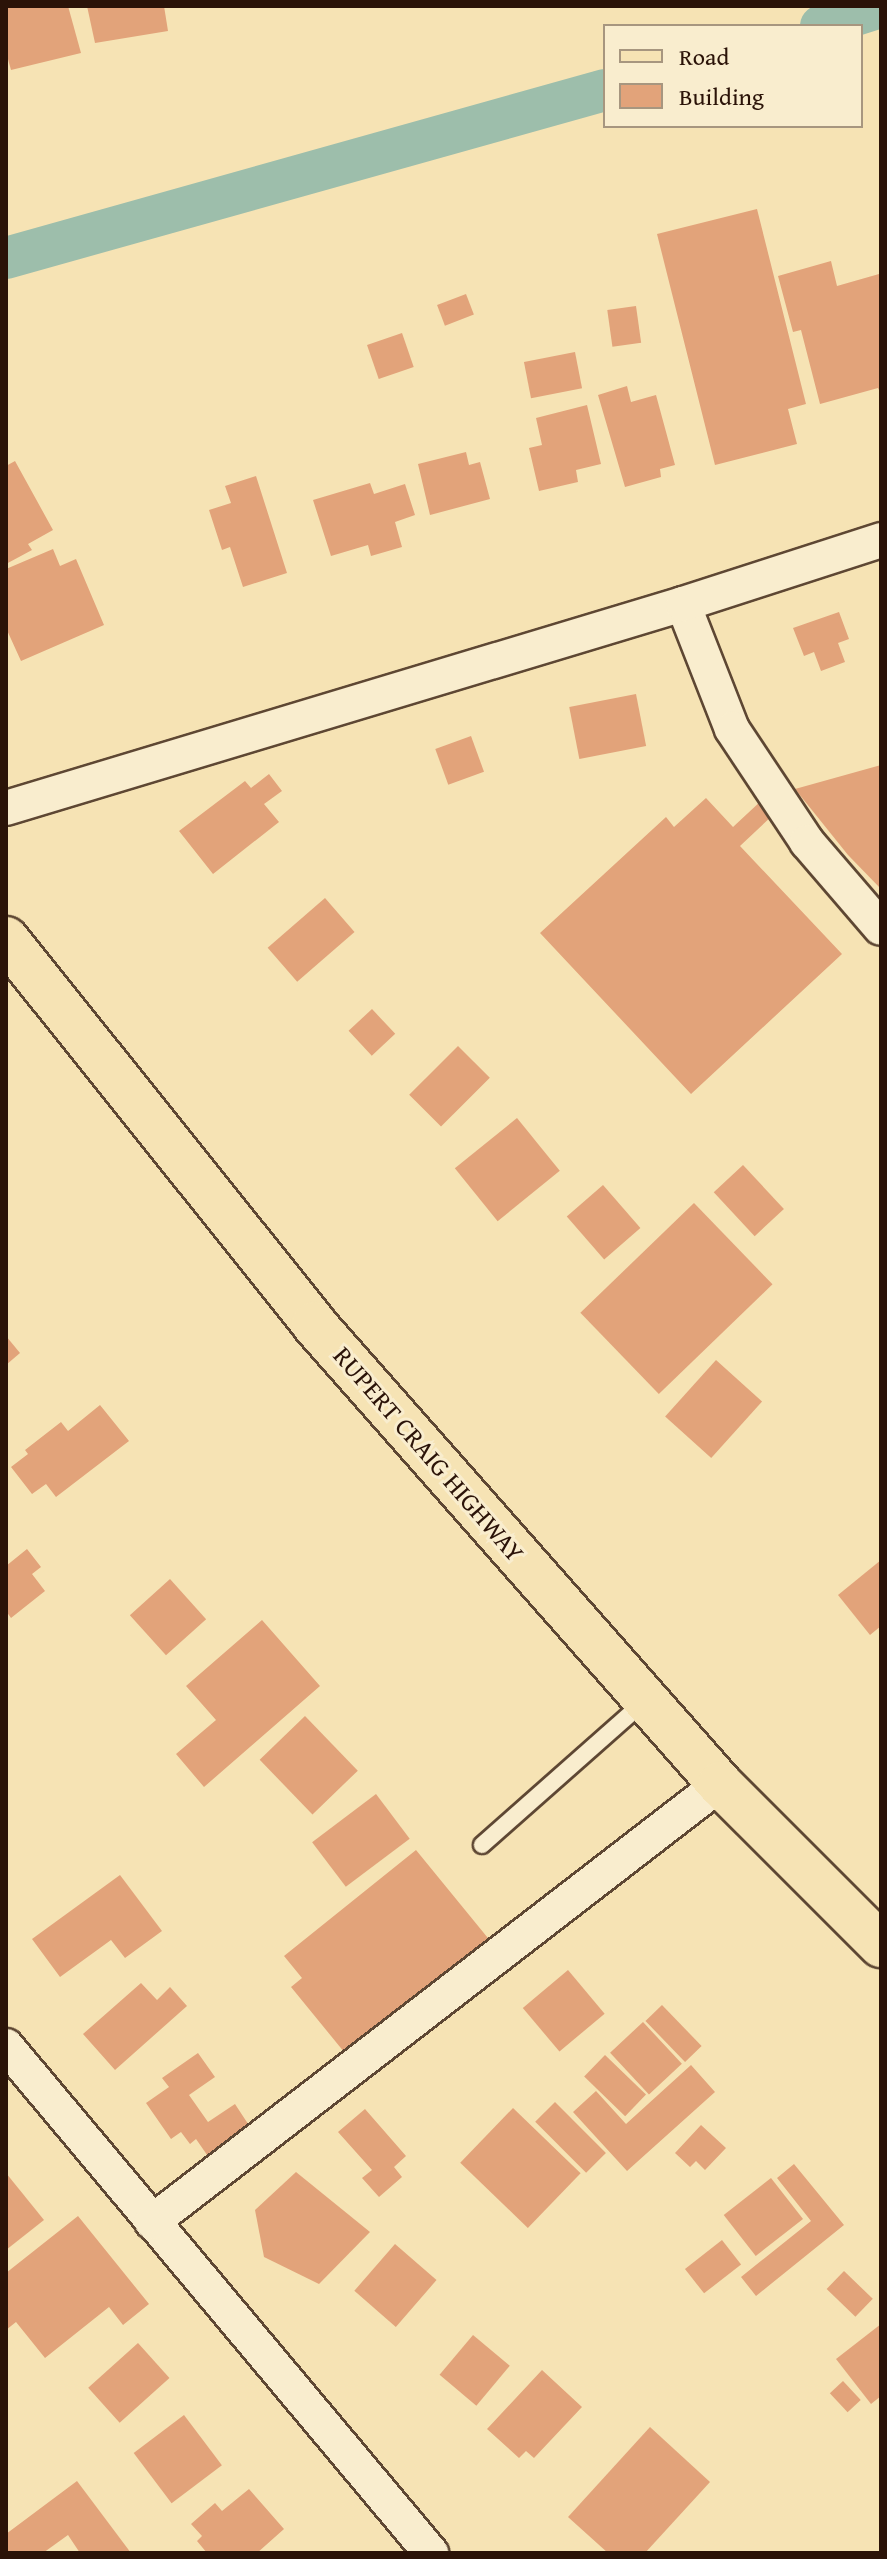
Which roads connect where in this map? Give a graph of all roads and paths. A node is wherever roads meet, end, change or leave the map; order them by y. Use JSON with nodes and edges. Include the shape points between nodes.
{"nodes":[{"id":1,"x":881,"y":540,"type":"edge"},
{"id":2,"x":683,"y":604,"type":"junction"},
{"id":3,"x":6,"y":808,"type":"edge"},
{"id":4,"x":881,"y":928,"type":"edge"},
{"id":5,"x":6,"y":939,"type":"edge"},
{"id":6,"x":646,"y":1700,"type":"junction"},
{"id":7,"x":720,"y":1784,"type":"junction"},
{"id":8,"x":482,"y":1845,"type":"dead end"},
{"id":9,"x":881,"y":1945,"type":"edge"},
{"id":10,"x":6,"y":2046,"type":"edge"},
{"id":11,"x":152,"y":2222,"type":"junction"},
{"id":12,"x":431,"y":2553,"type":"edge"}],
"edges":[{"from":1,"to":2,"type":"street"},
{"from":2,"to":3,"type":"street"},
{"from":2,"to":4,"type":"street","via":[[732,729],[807,842]]},
{"from":5,"to":6,"type":"main road","name":"RUPERT CRAIG HIGHWAY","via":[[314,1324]]},
{"from":6,"to":7,"type":"main road","name":"RUPERT CRAIG HIGHWAY"},
{"from":6,"to":8,"type":"lane"},
{"from":7,"to":9,"type":"main road","name":"RUPERT CRAIG HIGHWAY"},
{"from":7,"to":11,"type":"street"},
{"from":10,"to":11,"type":"street"},
{"from":11,"to":12,"type":"street"}]}
